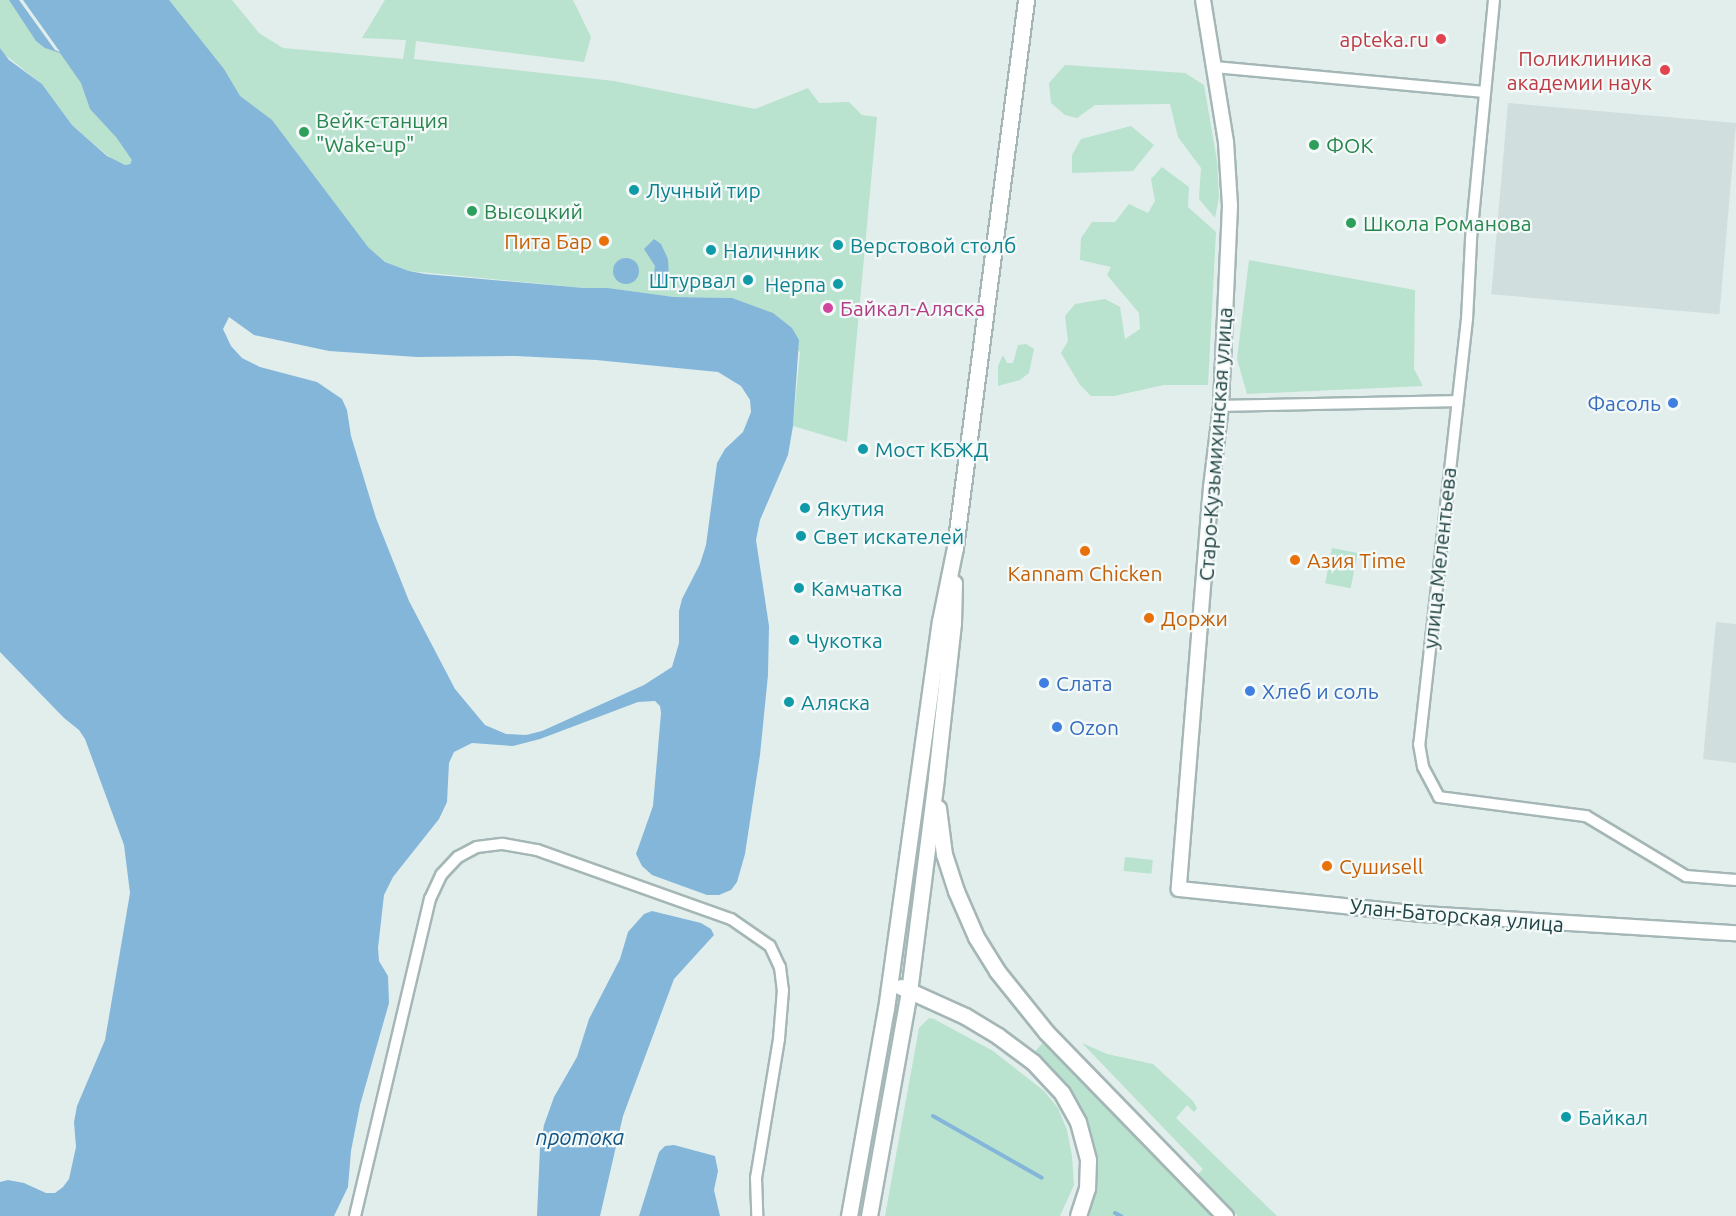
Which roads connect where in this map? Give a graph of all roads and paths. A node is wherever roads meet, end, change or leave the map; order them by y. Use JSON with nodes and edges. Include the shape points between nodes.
{"nodes":[{"id":1,"x":1026,"y":0,"type":"edge"},
{"id":2,"x":1203,"y":0,"type":"edge"},
{"id":3,"x":1494,"y":0,"type":"edge"},
{"id":4,"x":1214,"y":67,"type":"junction"},
{"id":5,"x":1485,"y":92,"type":"junction"},
{"id":6,"x":1457,"y":401,"type":"junction"},
{"id":7,"x":1221,"y":406,"type":"junction"},
{"id":8,"x":955,"y":547,"type":"junction"},
{"id":9,"x":936,"y":777,"type":"junction"},
{"id":10,"x":1736,"y":880,"type":"edge"},
{"id":11,"x":1179,"y":889,"type":"joint"},
{"id":12,"x":1736,"y":933,"type":"edge"},
{"id":13,"x":892,"y":972,"type":"junction"},
{"id":14,"x":909,"y":992,"type":"junction"},
{"id":15,"x":952,"y":1010,"type":"junction"},
{"id":16,"x":905,"y":1012,"type":"junction"},
{"id":17,"x":355,"y":1216,"type":"edge"},
{"id":18,"x":757,"y":1216,"type":"edge"},
{"id":19,"x":849,"y":1216,"type":"edge"},
{"id":20,"x":869,"y":1216,"type":"edge"},
{"id":21,"x":1078,"y":1216,"type":"edge"},
{"id":22,"x":1225,"y":1216,"type":"edge"}],
"edges":[{"from":1,"to":8,"type":"main road"},
{"from":2,"to":4,"type":"street","name":"Старо-Кузьмихинская улица"},
{"from":3,"to":5,"type":"street","name":"улица Мелентьева"},
{"from":4,"to":5,"type":"street"},
{"from":4,"to":7,"type":"street","name":"Старо-Кузьмихинская улица","via":[[1230,177]]},
{"from":5,"to":6,"type":"street","name":"улица Мелентьева"},
{"from":6,"to":7,"type":"street"},
{"from":6,"to":10,"type":"street","name":"улица Мелентьева","via":[[1419,744],[1422,767],[1439,797],[1586,816],[1686,876]]},
{"from":7,"to":11,"type":"street","name":"Старо-Кузьмихинская улица"},
{"from":8,"to":9,"type":"main road","via":[[953,623]]},
{"from":8,"to":13,"type":"main road","via":[[940,621]]},
{"from":9,"to":14,"type":"main road"},
{"from":9,"to":22,"type":"main road","via":[[944,854],[963,909],[987,957],[1046,1032]]},
{"from":11,"to":12,"type":"street","name":"Улан-Баторская улица","via":[[1422,914]]},
{"from":13,"to":14,"type":"main road","via":[[898,984]]},
{"from":13,"to":19,"type":"main road"},
{"from":14,"to":15,"type":"main road"},
{"from":14,"to":16,"type":"main road"},
{"from":15,"to":16,"type":"main road","via":[[923,1002],[911,1005]]},
{"from":15,"to":21,"type":"main road","via":[[1024,1055],[1049,1078],[1069,1105],[1088,1160],[1087,1188]]},
{"from":16,"to":20,"type":"main road"},
{"from":17,"to":18,"type":"street","via":[[430,899],[441,875],[458,857],[477,847],[503,844],[537,850],[731,919],[770,946],[780,967],[783,990],[779,1040],[756,1178]]}]}
